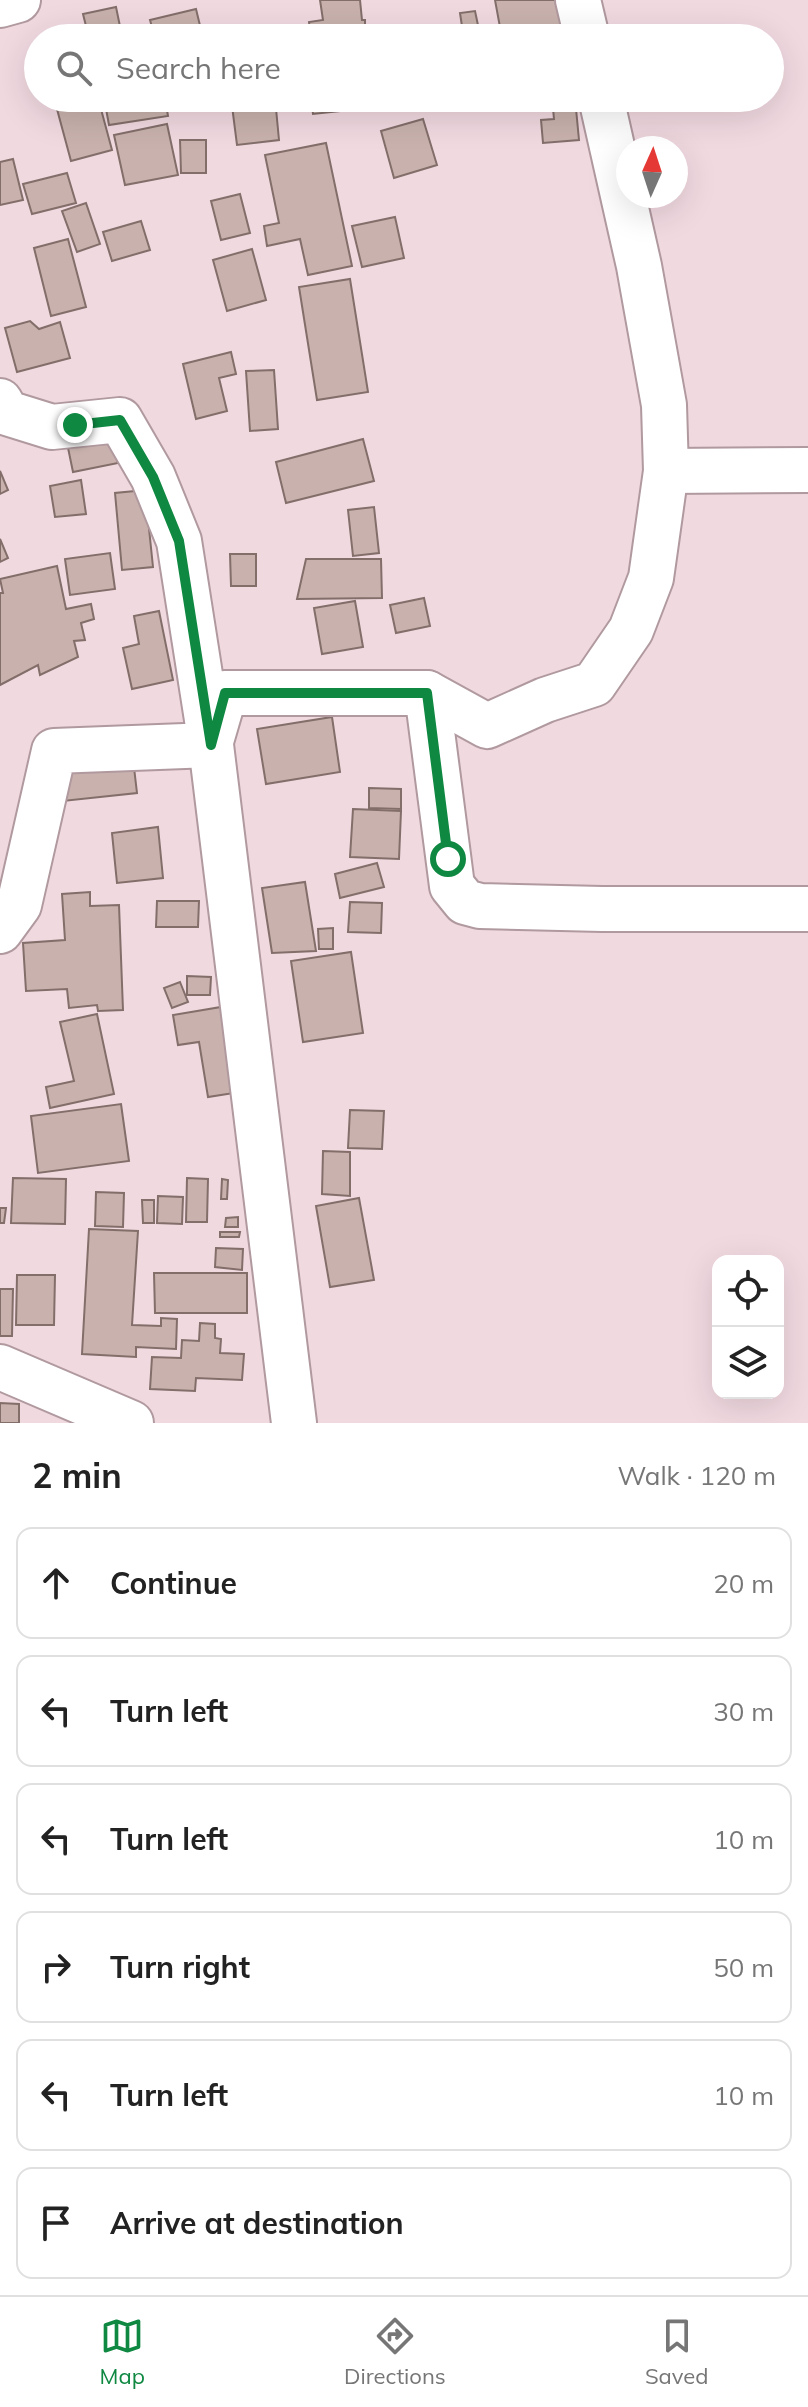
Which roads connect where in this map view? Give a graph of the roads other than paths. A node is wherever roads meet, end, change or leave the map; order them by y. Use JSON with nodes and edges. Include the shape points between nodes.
{"nodes":[{"id":1,"x":18,"y":0,"type":"edge"},
{"id":2,"x":578,"y":0,"type":"edge"},
{"id":3,"x":0,"y":5,"type":"edge"},
{"id":4,"x":584,"y":24,"type":"edge"},
{"id":5,"x":604,"y":112,"type":"edge"},
{"id":6,"x":0,"y":401,"type":"edge"},
{"id":7,"x":808,"y":470,"type":"edge"},
{"id":8,"x":666,"y":471,"type":"junction"},
{"id":9,"x":427,"y":693,"type":"junction"},
{"id":10,"x":211,"y":745,"type":"junction"},
{"id":11,"x":808,"y":909,"type":"edge"},
{"id":12,"x":0,"y":931,"type":"edge"},
{"id":13,"x":0,"y":1367,"type":"edge"},
{"id":14,"x":131,"y":1423,"type":"edge"},
{"id":15,"x":294,"y":1423,"type":"edge"}],
"edges":[{"from":1,"to":3,"type":"street"},
{"from":2,"to":4,"type":"street"},
{"from":5,"to":8,"type":"street","via":[[664,405]]},
{"from":6,"to":10,"type":"street","via":[[7,413],[52,427],[120,420],[153,477],[179,541]]},
{"from":7,"to":8,"type":"street"},
{"from":8,"to":9,"type":"street","via":[[651,578],[631,630],[594,684],[487,726]]},
{"from":9,"to":10,"type":"street","via":[[225,693]]},
{"from":9,"to":11,"type":"street","via":[[452,886],[465,902],[602,909]]},
{"from":10,"to":12,"type":"street","via":[[54,751],[19,905]]},
{"from":10,"to":15,"type":"street"},
{"from":13,"to":14,"type":"street"}]}
